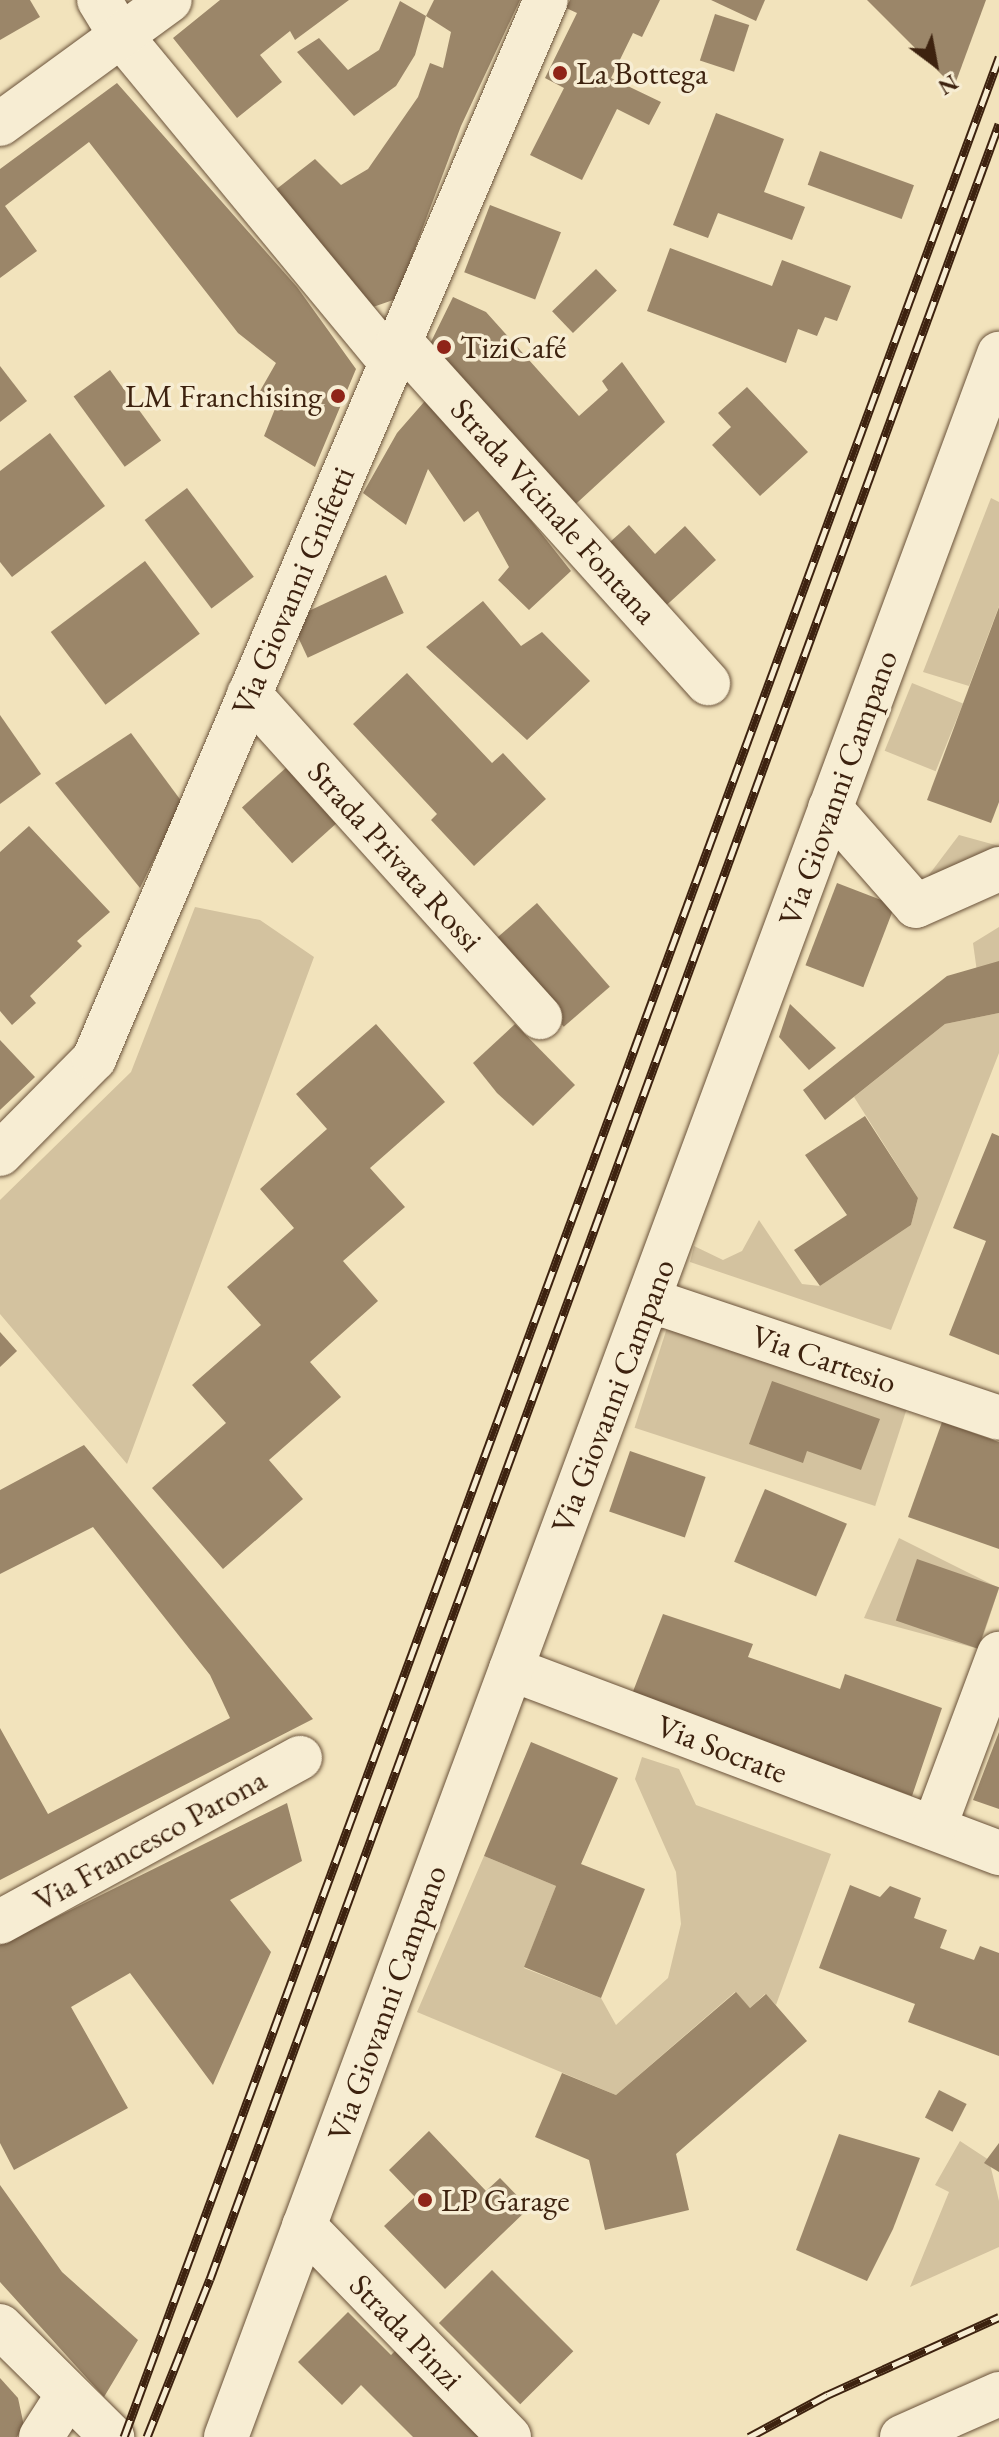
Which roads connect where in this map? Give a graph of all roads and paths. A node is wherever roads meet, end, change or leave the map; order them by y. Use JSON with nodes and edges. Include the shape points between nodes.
{"nodes":[{"id":1,"x":170,"y":0,"type":"edge"},
{"id":2,"x":546,"y":0,"type":"edge"},
{"id":3,"x":110,"y":18,"type":"edge"},
{"id":4,"x":0,"y":124,"type":"edge"},
{"id":5,"x":394,"y":350,"type":"junction"},
{"id":6,"x":999,"y":354,"type":"edge"},
{"id":7,"x":708,"y":683,"type":"dead end"},
{"id":8,"x":249,"y":694,"type":"junction"},
{"id":9,"x":830,"y":808,"type":"junction"},
{"id":10,"x":999,"y":869,"type":"edge"},
{"id":11,"x":540,"y":1017,"type":"dead end"},
{"id":12,"x":0,"y":1154,"type":"edge"},
{"id":13,"x":649,"y":1300,"type":"junction"},
{"id":14,"x":999,"y":1418,"type":"edge"},
{"id":15,"x":999,"y":1654,"type":"edge"},
{"id":16,"x":511,"y":1669,"type":"junction"},
{"id":17,"x":300,"y":1758,"type":"dead end"},
{"id":18,"x":934,"y":1828,"type":"junction"},
{"id":19,"x":999,"y":1853,"type":"edge"},
{"id":20,"x":0,"y":1922,"type":"edge"},
{"id":21,"x":304,"y":2226,"type":"junction"},
{"id":22,"x":0,"y":2326,"type":"edge"},
{"id":23,"x":999,"y":2394,"type":"edge"},
{"id":24,"x":68,"y":2395,"type":"junction"},
{"id":25,"x":41,"y":2437,"type":"edge"},
{"id":26,"x":112,"y":2437,"type":"edge"},
{"id":27,"x":226,"y":2437,"type":"edge"},
{"id":28,"x":509,"y":2437,"type":"edge"},
{"id":29,"x":902,"y":2437,"type":"edge"}],
"edges":[{"from":1,"to":3,"type":"street"},
{"from":2,"to":5,"type":"street","name":"Via Giovanni Gnifetti"},
{"from":3,"to":4,"type":"street"},
{"from":3,"to":5,"type":"street","name":"Strada Vicinale Fontana"},
{"from":5,"to":7,"type":"street","name":"Strada Vicinale Fontana"},
{"from":5,"to":8,"type":"street","name":"Via Giovanni Gnifetti"},
{"from":6,"to":9,"type":"street","name":"Via Giovanni Campano"},
{"from":8,"to":11,"type":"street","name":"Strada Privata Rossi"},
{"from":8,"to":12,"type":"street","name":"Via Giovanni Gnifetti","via":[[94,1059]]},
{"from":9,"to":10,"type":"street","via":[[916,906]]},
{"from":9,"to":13,"type":"street","name":"Via Giovanni Campano"},
{"from":13,"to":14,"type":"street","name":"Via Cartesio"},
{"from":13,"to":16,"type":"street","name":"Via Giovanni Campano"},
{"from":15,"to":18,"type":"street"},
{"from":16,"to":18,"type":"street","name":"Via Socrate"},
{"from":16,"to":21,"type":"street","name":"Via Giovanni Campano"},
{"from":17,"to":20,"type":"street","name":"Via Francesco Parona"},
{"from":18,"to":19,"type":"street","name":"Via Socrate"},
{"from":21,"to":27,"type":"street","name":"Via Giovanni Campano"},
{"from":21,"to":28,"type":"street","name":"Strada Pinzi"},
{"from":22,"to":24,"type":"street"},
{"from":23,"to":29,"type":"street"},
{"from":24,"to":25,"type":"street"},
{"from":24,"to":26,"type":"street"}]}
